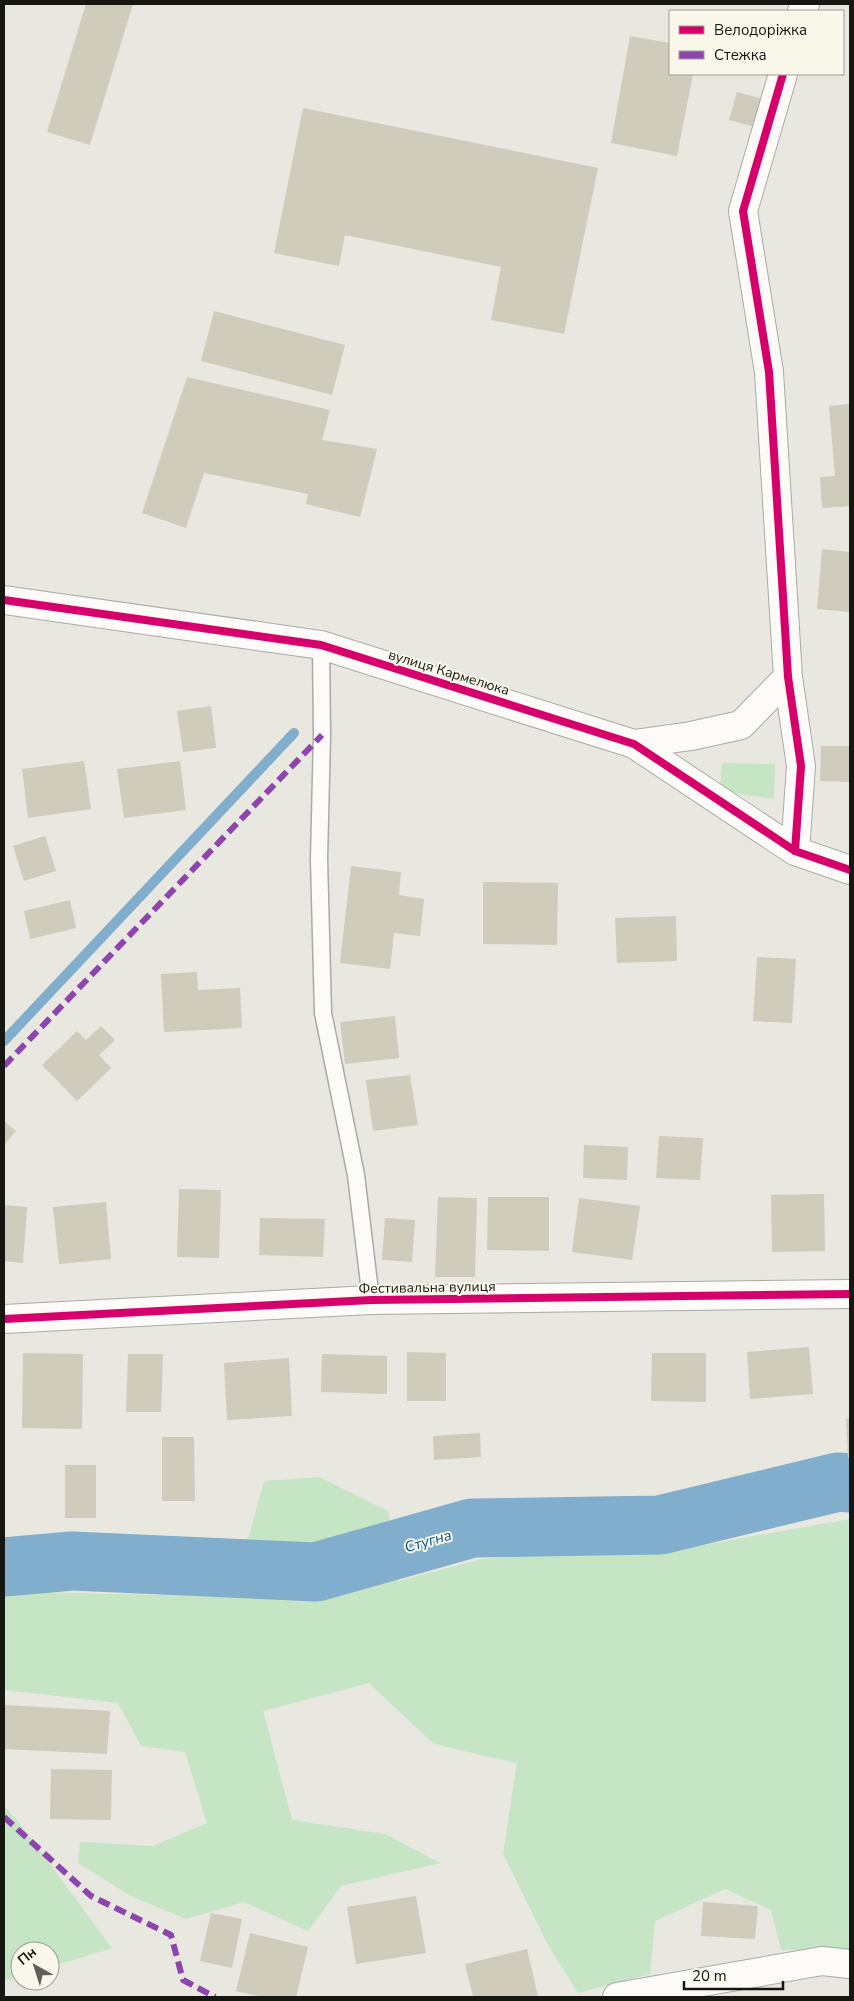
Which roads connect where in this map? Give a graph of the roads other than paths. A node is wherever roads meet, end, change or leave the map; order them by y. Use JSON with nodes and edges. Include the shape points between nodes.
{"nodes":[{"id":1,"x":783,"y":75,"type":"edge"},
{"id":2,"x":4,"y":600,"type":"edge"},
{"id":3,"x":321,"y":645,"type":"junction"},
{"id":4,"x":788,"y":677,"type":"junction"},
{"id":5,"x":634,"y":744,"type":"junction"},
{"id":6,"x":795,"y":851,"type":"junction"},
{"id":7,"x":850,"y":870,"type":"edge"},
{"id":8,"x":850,"y":1294,"type":"edge"},
{"id":9,"x":372,"y":1300,"type":"junction"},
{"id":10,"x":4,"y":1319,"type":"edge"},
{"id":11,"x":850,"y":1964,"type":"edge"},
{"id":12,"x":617,"y":1997,"type":"edge"}],
"edges":[{"from":1,"to":4,"type":"street","via":[[742,212],[769,372]]},
{"from":2,"to":3,"type":"street","name":"вулиця Кармелюка"},
{"from":3,"to":5,"type":"street","name":"вулиця Кармелюка"},
{"from":3,"to":9,"type":"lane","via":[[319,859],[324,1013],[356,1175]]},
{"from":4,"to":5,"type":"street","via":[[741,725]]},
{"from":4,"to":6,"type":"street","via":[[801,766]]},
{"from":5,"to":6,"type":"street","name":"вулиця Кармелюка"},
{"from":6,"to":7,"type":"street","name":"вулиця Кармелюка"},
{"from":8,"to":9,"type":"street","name":"Фестивальна вулиця"},
{"from":9,"to":10,"type":"street","name":"Фестивальна вулиця"},
{"from":11,"to":12,"type":"street","via":[[822,1961]]}]}
